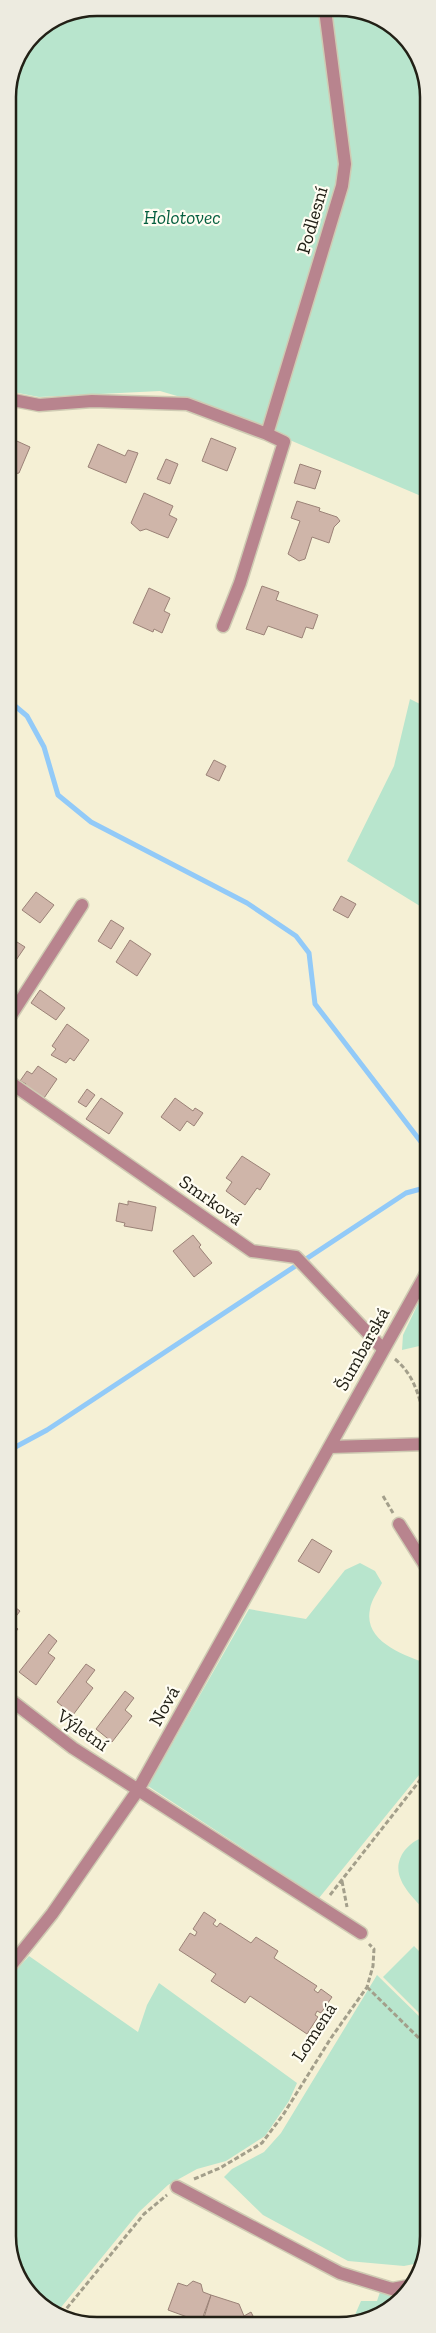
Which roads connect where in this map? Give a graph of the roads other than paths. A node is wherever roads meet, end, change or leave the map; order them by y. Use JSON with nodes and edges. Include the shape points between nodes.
{"nodes":[{"id":1,"x":326,"y":16,"type":"edge"},
{"id":2,"x":16,"y":401,"type":"edge"},
{"id":3,"x":267,"y":434,"type":"junction"},
{"id":4,"x":223,"y":626,"type":"dead end"},
{"id":5,"x":82,"y":905,"type":"dead end"},
{"id":6,"x":16,"y":1008,"type":"edge"},
{"id":7,"x":16,"y":1087,"type":"edge"},
{"id":8,"x":420,"y":1284,"type":"edge"},
{"id":9,"x":383,"y":1349,"type":"junction"},
{"id":10,"x":420,"y":1444,"type":"edge"},
{"id":11,"x":330,"y":1447,"type":"junction"},
{"id":12,"x":399,"y":1524,"type":"dead end"},
{"id":13,"x":420,"y":1557,"type":"edge"},
{"id":14,"x":16,"y":1704,"type":"edge"},
{"id":15,"x":138,"y":1790,"type":"junction"},
{"id":16,"x":361,"y":1933,"type":"road end"},
{"id":17,"x":16,"y":1959,"type":"edge"},
{"id":18,"x":176,"y":2187,"type":"road end"},
{"id":19,"x":401,"y":2287,"type":"edge"}],
"edges":[{"from":1,"to":3,"type":"street","name":"Podlesní","via":[[345,164],[342,186]]},
{"from":2,"to":3,"type":"street","via":[[39,405],[92,401],[187,404]]},
{"from":3,"to":4,"type":"street","via":[[284,442],[240,583]]},
{"from":5,"to":6,"type":"street"},
{"from":7,"to":9,"type":"street","name":"Smrková","via":[[252,1252],[296,1257]]},
{"from":8,"to":9,"type":"street","name":"Šumbarská"},
{"from":9,"to":11,"type":"street","name":"Šumbarská"},
{"from":10,"to":11,"type":"street"},
{"from":11,"to":15,"type":"street","name":"Nová"},
{"from":12,"to":13,"type":"street"},
{"from":14,"to":15,"type":"street","name":"Výletní","via":[[73,1748]]},
{"from":15,"to":16,"type":"street"},
{"from":15,"to":17,"type":"street","name":"Nová","via":[[52,1914]]},
{"from":18,"to":19,"type":"street","via":[[340,2273],[392,2289]]}]}
